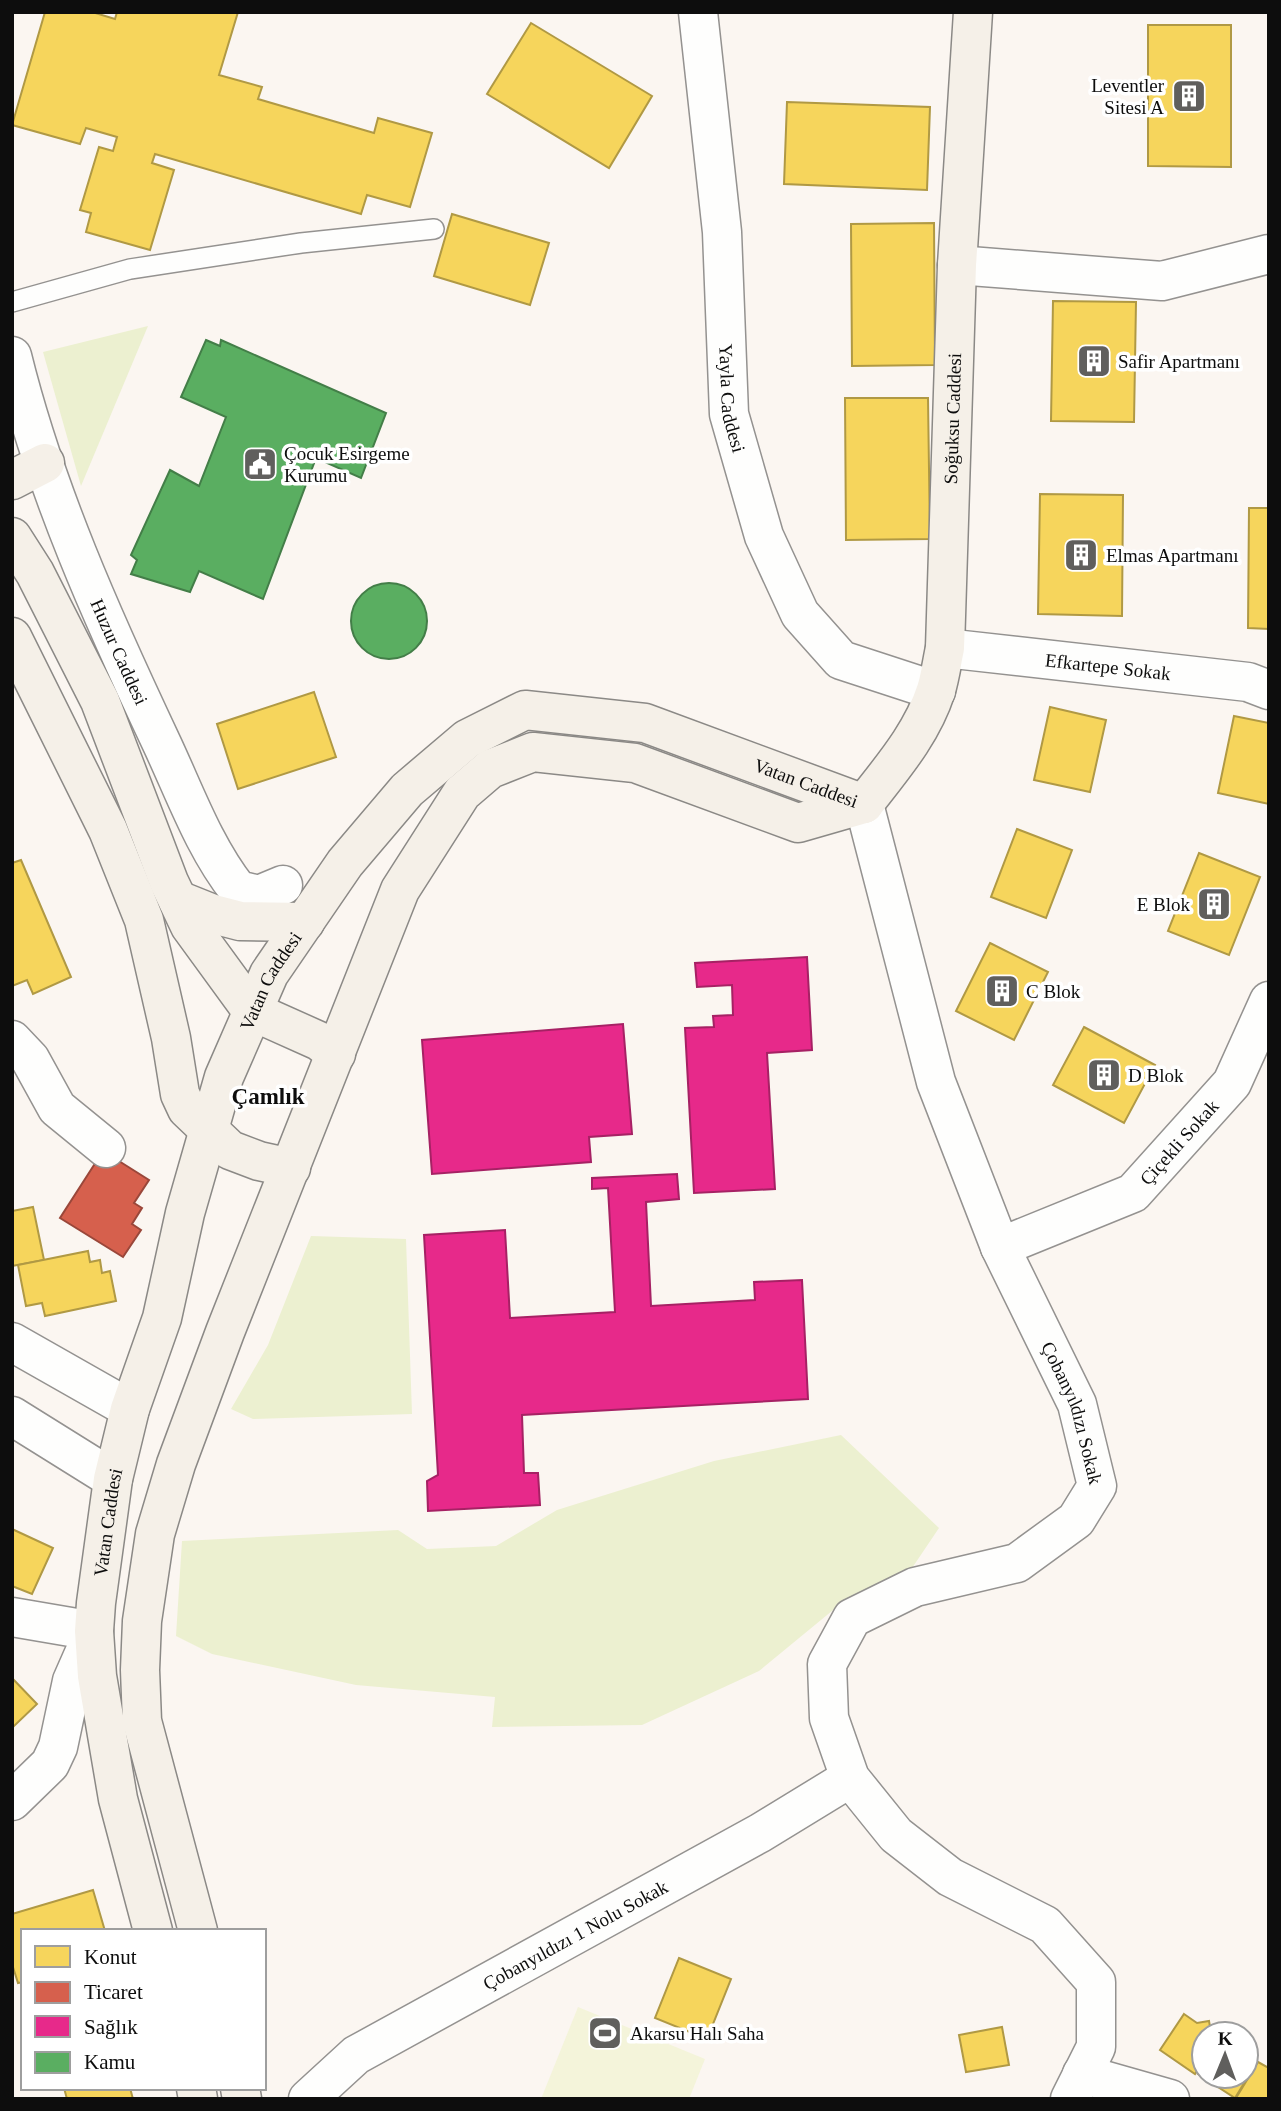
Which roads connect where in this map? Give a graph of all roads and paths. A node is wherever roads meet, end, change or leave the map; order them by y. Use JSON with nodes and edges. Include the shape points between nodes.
{"nodes":[{"id":1,"x":698,"y":12,"type":"edge"},
{"id":2,"x":973,"y":12,"type":"edge"},
{"id":3,"x":434,"y":229,"type":"dead end"},
{"id":4,"x":1269,"y":254,"type":"edge"},
{"id":5,"x":957,"y":265,"type":"junction"},
{"id":6,"x":12,"y":302,"type":"edge"},
{"id":7,"x":12,"y":356,"type":"edge"},
{"id":8,"x":29,"y":471,"type":"edge"},
{"id":9,"x":12,"y":537,"type":"edge"},
{"id":10,"x":12,"y":637,"type":"edge"},
{"id":11,"x":945,"y":648,"type":"junction"},
{"id":12,"x":1269,"y":690,"type":"edge"},
{"id":13,"x":936,"y":691,"type":"junction"},
{"id":14,"x":863,"y":804,"type":"junction"},
{"id":15,"x":283,"y":885,"type":"dead end"},
{"id":16,"x":178,"y":900,"type":"junction"},
{"id":17,"x":305,"y":922,"type":"junction"},
{"id":18,"x":1269,"y":1001,"type":"edge"},
{"id":19,"x":253,"y":1011,"type":"junction"},
{"id":20,"x":12,"y":1040,"type":"edge"},
{"id":21,"x":336,"y":1054,"type":"junction"},
{"id":22,"x":209,"y":1128,"type":"junction"},
{"id":23,"x":106,"y":1147,"type":"dead end"},
{"id":24,"x":290,"y":1168,"type":"junction"},
{"id":25,"x":1000,"y":1247,"type":"junction"},
{"id":26,"x":12,"y":1342,"type":"edge"},
{"id":27,"x":130,"y":1409,"type":"junction"},
{"id":28,"x":12,"y":1416,"type":"edge"},
{"id":29,"x":113,"y":1479,"type":"junction"},
{"id":30,"x":12,"y":1617,"type":"edge"},
{"id":31,"x":94,"y":1631,"type":"junction"},
{"id":32,"x":850,"y":1778,"type":"junction"},
{"id":33,"x":12,"y":1801,"type":"edge"},
{"id":34,"x":152,"y":1929,"type":"edge"},
{"id":35,"x":197,"y":1929,"type":"edge"},
{"id":36,"x":1076,"y":2087,"type":"edge"},
{"id":37,"x":308,"y":2099,"type":"edge"},
{"id":38,"x":1170,"y":2099,"type":"edge"}],
"edges":[{"from":1,"to":13,"type":"street","name":"Yayla Caddesi","via":[[722,232],[729,414],[764,536],[800,614],[841,660]]},
{"from":2,"to":5,"type":"street","name":"Soğuksu Caddesi"},
{"from":3,"to":6,"type":"lane","via":[[130,269]]},
{"from":4,"to":5,"type":"street","via":[[1162,281]]},
{"from":5,"to":11,"type":"street","name":"Soğuksu Caddesi"},
{"from":7,"to":8,"type":"street","name":"Huzur Caddesi","via":[[28,416]]},
{"from":8,"to":15,"type":"street","name":"Huzur Caddesi","via":[[72,538],[214,855],[238,890],[259,895]]},
{"from":9,"to":16,"type":"street","name":"Huzur Caddesi","via":[[100,701]]},
{"from":10,"to":22,"type":"street","via":[[108,830],[144,920],[180,1094],[187,1109]]},
{"from":11,"to":12,"type":"street","name":"Efkartepe Sokak","via":[[1248,682]]},
{"from":11,"to":13,"type":"street","name":"Soğuksu Caddesi"},
{"from":13,"to":14,"type":"street","name":"Soğuksu Caddesi","via":[[905,750]]},
{"from":14,"to":17,"type":"street","name":"Vatan Caddesi","via":[[645,723],[525,710],[467,739],[407,790],[345,863]]},
{"from":14,"to":21,"type":"street","name":"Vatan Caddesi","via":[[798,823],[635,763],[533,752],[490,769],[462,793],[400,890]]},
{"from":14,"to":25,"type":"street","name":"Çobanyıldızı Sokak","via":[[936,1082]]},
{"from":16,"to":17,"type":"street","via":[[240,921]]},
{"from":16,"to":19,"type":"street","name":"Huzur Caddesi","via":[[190,926]]},
{"from":17,"to":19,"type":"street","name":"Vatan Caddesi","via":[[269,974]]},
{"from":18,"to":25,"type":"street","name":"Çiçekli Sokak","via":[[1233,1083],[1133,1193]]},
{"from":19,"to":21,"type":"street","via":[[319,1041]]},
{"from":19,"to":22,"type":"street","name":"Vatan Caddesi","via":[[223,1077]]},
{"from":20,"to":23,"type":"street","via":[[30,1059],[57,1108]]},
{"from":21,"to":24,"type":"street","name":"Vatan Caddesi"},
{"from":22,"to":24,"type":"street","via":[[230,1150]]},
{"from":22,"to":27,"type":"street","name":"Vatan Caddesi","via":[[162,1318]]},
{"from":24,"to":35,"type":"street","name":"Vatan Caddesi","via":[[176,1464],[155,1534],[142,1621],[142,1721]]},
{"from":25,"to":32,"type":"street","name":"Çobanyıldızı Sokak","via":[[1077,1404],[1097,1486],[1076,1520],[1017,1563],[915,1587],[852,1618],[827,1664],[829,1718]]},
{"from":26,"to":27,"type":"street"},
{"from":27,"to":29,"type":"street","name":"Vatan Caddesi"},
{"from":28,"to":29,"type":"street"},
{"from":29,"to":31,"type":"street","name":"Vatan Caddesi"},
{"from":30,"to":31,"type":"street"},
{"from":31,"to":33,"type":"street","via":[[72,1681],[50,1764]]},
{"from":31,"to":34,"type":"street","name":"Vatan Caddesi","via":[[118,1799]]},
{"from":32,"to":36,"type":"street","name":"Çobanyıldızı Sokak","via":[[896,1835],[950,1877],[1045,1925],[1096,1982],[1096,2047]]},
{"from":32,"to":37,"type":"street","name":"Çobanyıldızı 1 Nolu Sokak","via":[[748,1840],[356,2055]]},
{"from":36,"to":38,"type":"street"}]}
